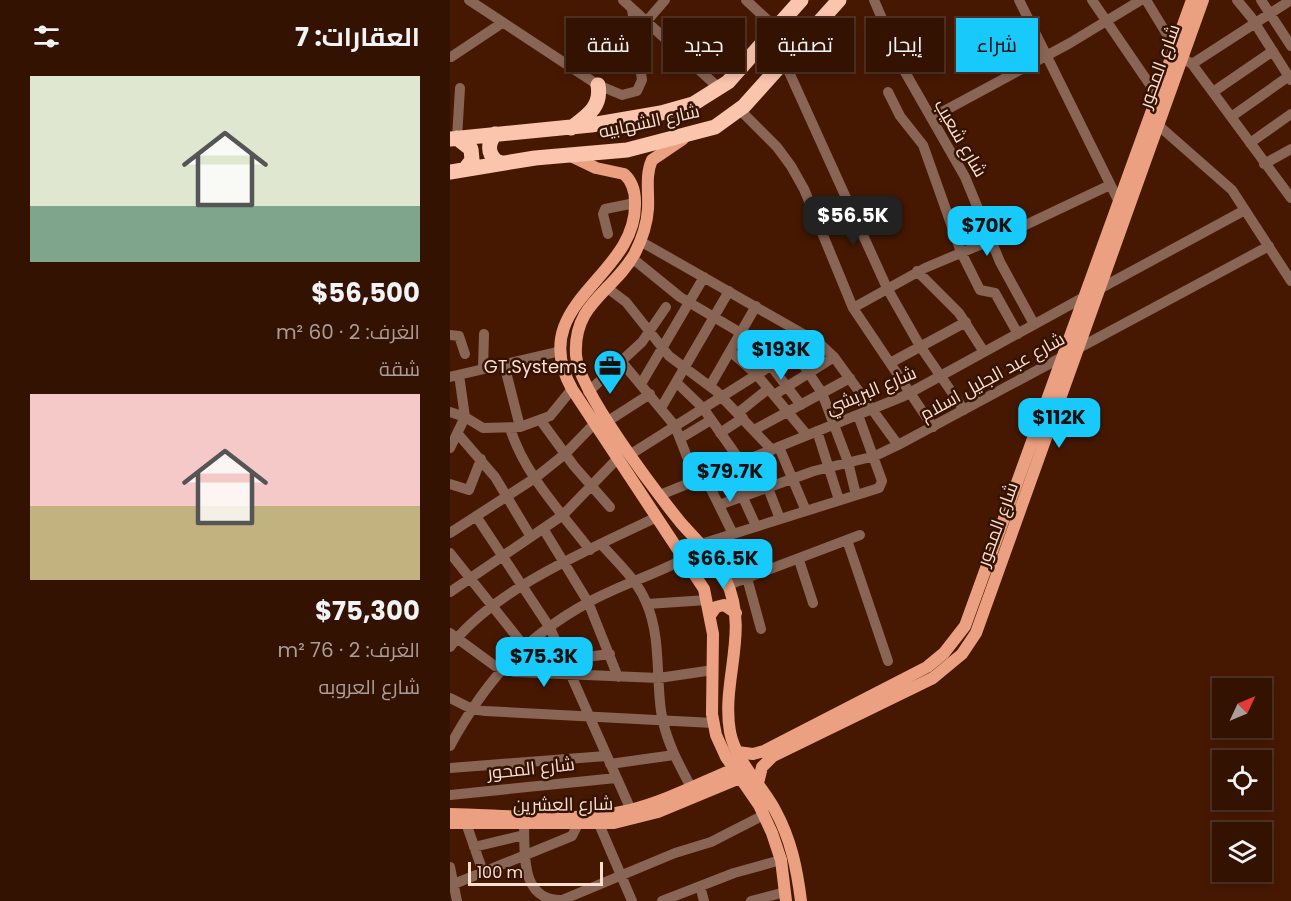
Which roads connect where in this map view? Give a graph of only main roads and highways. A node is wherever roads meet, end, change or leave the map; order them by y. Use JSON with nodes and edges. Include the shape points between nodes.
{"nodes":[{"id":1,"x":801,"y":0,"type":"edge"},
{"id":2,"x":839,"y":0,"type":"edge"},
{"id":3,"x":1192,"y":0,"type":"edge"},
{"id":4,"x":1203,"y":0,"type":"edge"},
{"id":5,"x":1183,"y":48,"type":"junction"},
{"id":6,"x":745,"y":65,"type":"edge"},
{"id":7,"x":745,"y":66,"type":"edge"},
{"id":8,"x":738,"y":72,"type":"edge"},
{"id":9,"x":772,"y":74,"type":"junction"},
{"id":10,"x":598,"y":85,"type":"road end"},
{"id":11,"x":571,"y":128,"type":"junction"},
{"id":12,"x":495,"y":134,"type":"junction"},
{"id":13,"x":690,"y":134,"type":"junction"},
{"id":14,"x":454,"y":139,"type":"edge"},
{"id":15,"x":569,"y":155,"type":"junction"},
{"id":16,"x":502,"y":163,"type":"junction"},
{"id":17,"x":465,"y":169,"type":"junction"},
{"id":18,"x":450,"y":172,"type":"edge"},
{"id":19,"x":648,"y":181,"type":"junction"},
{"id":20,"x":631,"y":183,"type":"junction"},
{"id":21,"x":1124,"y":197,"type":"junction"},
{"id":22,"x":699,"y":579,"type":"junction"},
{"id":23,"x":727,"y":583,"type":"junction"},
{"id":24,"x":736,"y":613,"type":"junction"},
{"id":25,"x":711,"y":614,"type":"junction"},
{"id":26,"x":737,"y":752,"type":"junction"},
{"id":27,"x":737,"y":773,"type":"junction"},
{"id":28,"x":758,"y":783,"type":"junction"},
{"id":29,"x":450,"y":814,"type":"edge"},
{"id":30,"x":450,"y":823,"type":"edge"},
{"id":31,"x":786,"y":896,"type":"edge"},
{"id":32,"x":801,"y":901,"type":"edge"}],
"edges":[{"from":1,"to":6,"type":"highway","name":"شارع الشهابيه"},
{"from":2,"to":9,"type":"highway","name":"شارع الشهابيه"},
{"from":3,"to":5,"type":"main road","name":"شارع المحور"},
{"from":4,"to":5,"type":"main road","name":"شارع المحور"},
{"from":5,"to":21,"type":"main road","name":"شارع المحور","via":[[1158,124]]},
{"from":5,"to":21,"type":"main road","name":"شارع المحور","via":[[1157,95]]},
{"from":7,"to":9,"type":"highway","via":[[761,66]]},
{"from":8,"to":11,"type":"highway","name":"شارع الشهابيه","via":[[720,89],[693,104]]},
{"from":9,"to":13,"type":"highway","name":"شارع الشهابيه","via":[[740,110],[720,124]]},
{"from":10,"to":11,"type":"highway","via":[[596,107]]},
{"from":11,"to":12,"type":"highway","name":"شارع الشهابيه"},
{"from":12,"to":14,"type":"highway","name":"شارع الشهابيه"},
{"from":12,"to":16,"type":"highway","via":[[489,151]]},
{"from":13,"to":15,"type":"highway","name":"شارع الشهابيه","via":[[627,150]]},
{"from":13,"to":19,"type":"main road","via":[[652,160]]},
{"from":14,"to":17,"type":"highway","via":[[468,144],[473,154]]},
{"from":15,"to":16,"type":"highway","name":"شارع الشهابيه"},
{"from":15,"to":20,"type":"main road","via":[[596,168],[624,174]]},
{"from":16,"to":17,"type":"highway","name":"شارع الشهابيه"},
{"from":17,"to":18,"type":"highway","name":"شارع الشهابيه"},
{"from":19,"to":20,"type":"main road","via":[[639,176]]},
{"from":19,"to":23,"type":"main road","via":[[648,209],[640,241],[632,258],[585,312],[578,333],[577,362],[588,392],[660,495],[718,565]]},
{"from":20,"to":22,"type":"main road","via":[[635,203],[633,224],[620,252],[586,288],[570,313],[561,351],[564,370],[572,388]]},
{"from":21,"to":26,"type":"main road","name":"شارع المحور","via":[[974,606],[952,645],[917,673],[764,751]]},
{"from":21,"to":28,"type":"main road","name":"شارع المحور","via":[[1101,288],[981,622],[969,644],[933,678],[773,756],[762,767]]},
{"from":22,"to":23,"type":"main road","via":[[712,585]]},
{"from":22,"to":25,"type":"main road"},
{"from":23,"to":24,"type":"main road"},
{"from":24,"to":25,"type":"main road","via":[[724,605]]},
{"from":24,"to":26,"type":"main road","via":[[729,716]]},
{"from":25,"to":27,"type":"main road","via":[[713,723],[720,746]]},
{"from":26,"to":28,"type":"main road"},
{"from":27,"to":29,"type":"main road","name":"شارع العشرين","via":[[631,810],[597,815]]},
{"from":27,"to":30,"type":"main road","name":"شارع العشرين","via":[[644,817],[524,829]]},
{"from":27,"to":31,"type":"main road","via":[[764,815],[781,860]]},
{"from":28,"to":32,"type":"main road","via":[[789,842]]}]}
